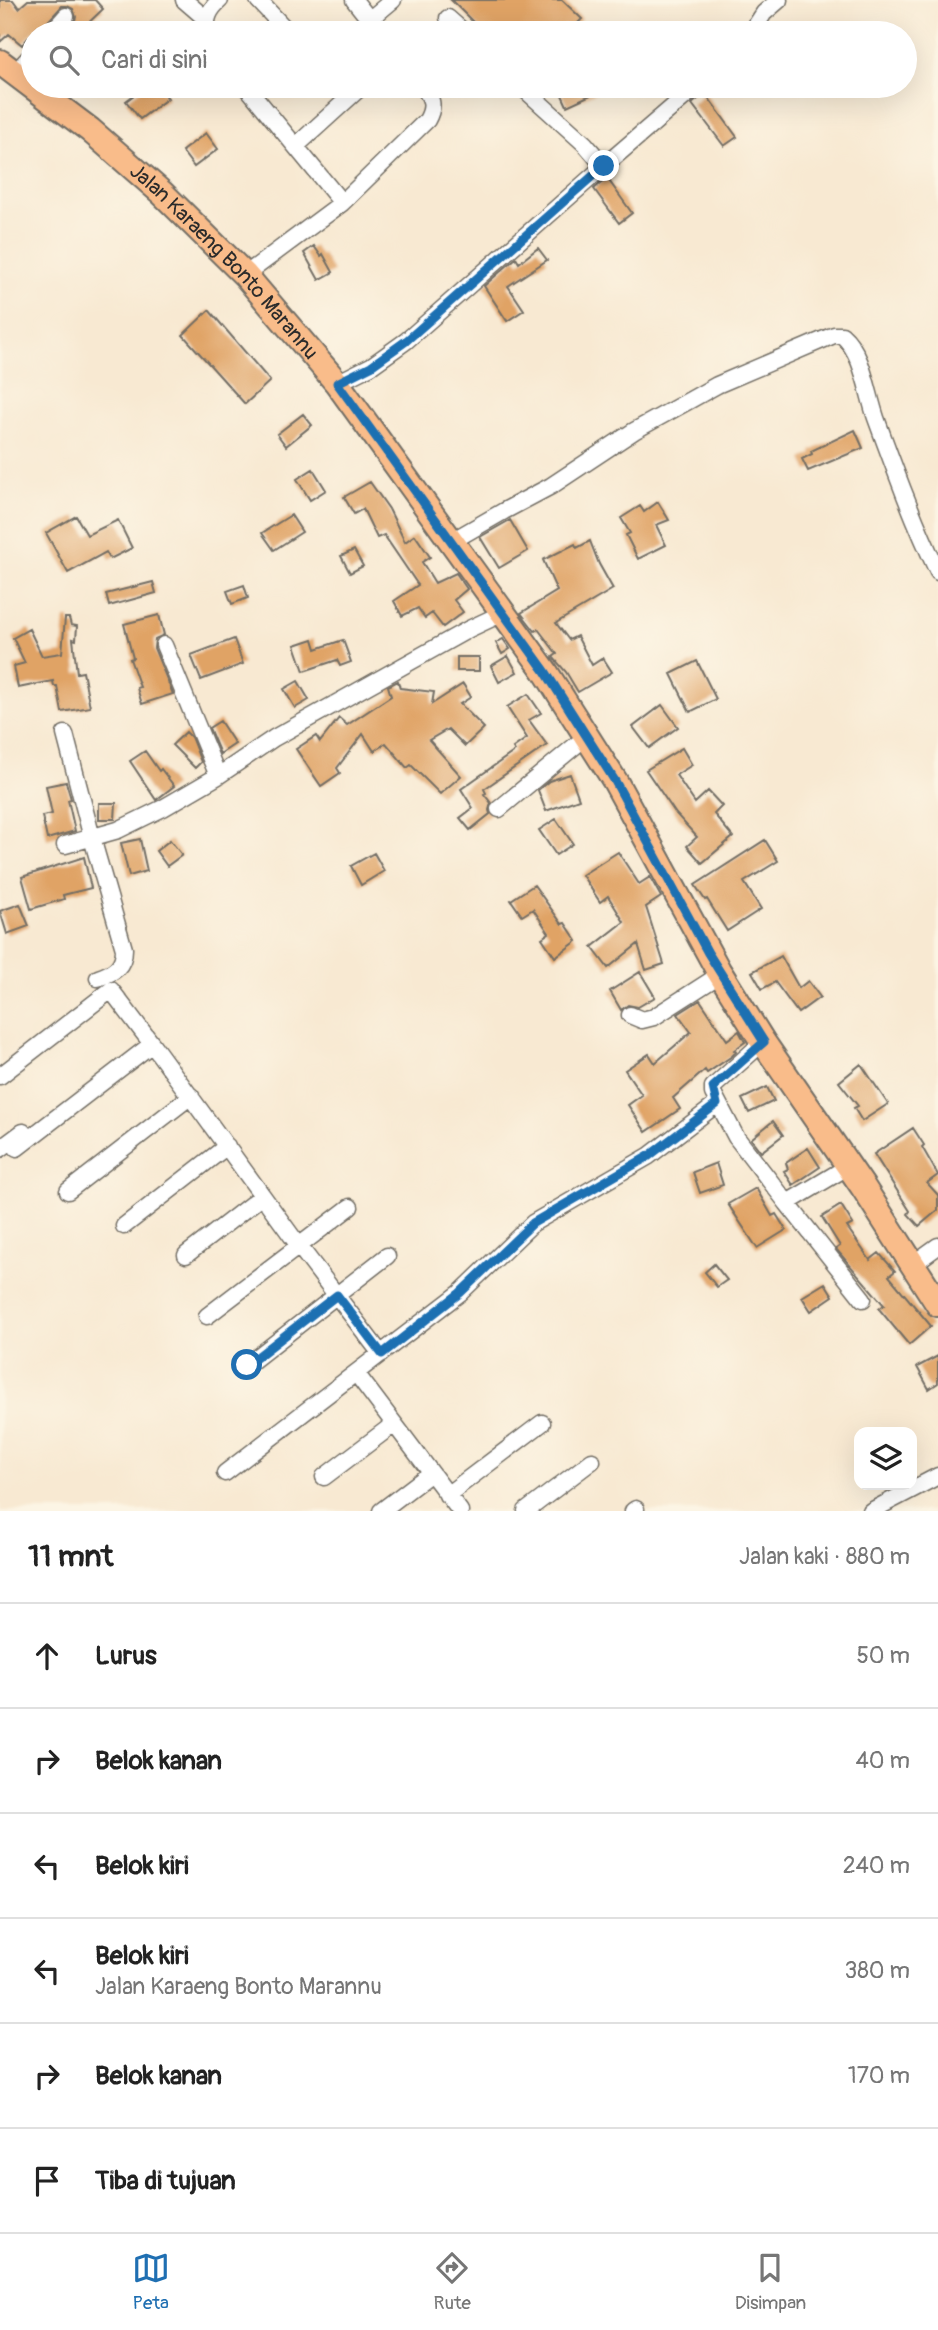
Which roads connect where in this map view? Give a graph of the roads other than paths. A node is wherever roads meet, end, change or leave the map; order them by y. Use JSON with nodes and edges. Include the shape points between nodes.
{"nodes":[{"id":1,"x":184,"y":0,"type":"edge"},
{"id":2,"x":220,"y":0,"type":"edge"},
{"id":3,"x":258,"y":0,"type":"edge"},
{"id":4,"x":354,"y":0,"type":"edge"},
{"id":5,"x":393,"y":0,"type":"edge"},
{"id":6,"x":779,"y":0,"type":"edge"},
{"id":7,"x":66,"y":16,"type":"dead end"},
{"id":8,"x":448,"y":18,"type":"dead end"},
{"id":9,"x":369,"y":20,"type":"joint"},
{"id":10,"x":62,"y":21,"type":"edge"},
{"id":11,"x":203,"y":21,"type":"edge"},
{"id":12,"x":208,"y":21,"type":"edge"},
{"id":13,"x":278,"y":21,"type":"edge"},
{"id":14,"x":451,"y":21,"type":"edge"},
{"id":15,"x":759,"y":21,"type":"edge"},
{"id":16,"x":47,"y":98,"type":"edge"},
{"id":17,"x":256,"y":98,"type":"edge"},
{"id":18,"x":338,"y":98,"type":"edge"},
{"id":19,"x":431,"y":98,"type":"edge"},
{"id":20,"x":535,"y":98,"type":"edge"},
{"id":21,"x":683,"y":98,"type":"edge"},
{"id":22,"x":296,"y":146,"type":"junction"},
{"id":23,"x":604,"y":166,"type":"junction"},
{"id":24,"x":342,"y":203,"type":"junction"},
{"id":25,"x":245,"y":275,"type":"junction"},
{"id":26,"x":337,"y":383,"type":"junction"},
{"id":27,"x":452,"y":541,"type":"junction"},
{"id":28,"x":938,"y":572,"type":"edge"},
{"id":29,"x":503,"y":613,"type":"junction"},
{"id":30,"x":164,"y":645,"type":"dead end"},
{"id":31,"x":65,"y":734,"type":"dead end"},
{"id":32,"x":587,"y":736,"type":"junction"},
{"id":33,"x":218,"y":776,"type":"junction"},
{"id":34,"x":499,"y":809,"type":"dead end"},
{"id":35,"x":92,"y":838,"type":"junction"},
{"id":36,"x":65,"y":845,"type":"dead end"},
{"id":37,"x":721,"y":974,"type":"junction"},
{"id":38,"x":98,"y":978,"type":"dead end"},
{"id":39,"x":630,"y":1015,"type":"dead end"},
{"id":40,"x":149,"y":1040,"type":"junction"},
{"id":41,"x":764,"y":1042,"type":"junction"},
{"id":42,"x":0,"y":1076,"type":"edge"},
{"id":43,"x":191,"y":1096,"type":"junction"},
{"id":44,"x":717,"y":1104,"type":"junction"},
{"id":45,"x":227,"y":1146,"type":"junction"},
{"id":46,"x":17,"y":1148,"type":"dead end"},
{"id":47,"x":0,"y":1149,"type":"edge"},
{"id":48,"x":849,"y":1166,"type":"junction"},
{"id":49,"x":68,"y":1191,"type":"dead end"},
{"id":50,"x":262,"y":1196,"type":"junction"},
{"id":51,"x":787,"y":1203,"type":"junction"},
{"id":52,"x":350,"y":1207,"type":"dead end"},
{"id":53,"x":124,"y":1226,"type":"dead end"},
{"id":54,"x":299,"y":1246,"type":"junction"},
{"id":55,"x":938,"y":1246,"type":"edge"},
{"id":56,"x":186,"y":1255,"type":"dead end"},
{"id":57,"x":387,"y":1256,"type":"dead end"},
{"id":58,"x":914,"y":1264,"type":"junction"},
{"id":59,"x":337,"y":1295,"type":"junction"},
{"id":60,"x":863,"y":1299,"type":"dead end"},
{"id":61,"x":938,"y":1304,"type":"edge"},
{"id":62,"x":207,"y":1316,"type":"dead end"},
{"id":63,"x":382,"y":1354,"type":"junction"},
{"id":64,"x":247,"y":1365,"type":"dead end"},
{"id":65,"x":356,"y":1373,"type":"junction"},
{"id":66,"x":542,"y":1423,"type":"dead end"},
{"id":67,"x":394,"y":1424,"type":"junction"},
{"id":68,"x":592,"y":1461,"type":"dead end"},
{"id":69,"x":225,"y":1473,"type":"dead end"},
{"id":70,"x":431,"y":1473,"type":"junction"},
{"id":71,"x":938,"y":1476,"type":"edge"},
{"id":72,"x":324,"y":1477,"type":"dead end"},
{"id":73,"x":447,"y":1494,"type":"junction"},
{"id":74,"x":381,"y":1511,"type":"edge"},
{"id":75,"x":460,"y":1511,"type":"edge"},
{"id":76,"x":526,"y":1511,"type":"edge"},
{"id":77,"x":871,"y":1511,"type":"edge"}],
"edges":[{"from":1,"to":11,"type":"street"},
{"from":2,"to":12,"type":"street","via":[[212,7]]},
{"from":3,"to":13,"type":"street"},
{"from":4,"to":9,"type":"street"},
{"from":5,"to":9,"type":"street"},
{"from":6,"to":15,"type":"street"},
{"from":7,"to":10,"type":"street"},
{"from":8,"to":14,"type":"street"},
{"from":16,"to":25,"type":"main road","name":"Jalan Karaeng Bonto Marannu","via":[[126,160]]},
{"from":17,"to":22,"type":"street"},
{"from":18,"to":22,"type":"street"},
{"from":19,"to":24,"type":"street","via":[[432,112],[427,120]]},
{"from":20,"to":23,"type":"street"},
{"from":21,"to":23,"type":"street"},
{"from":22,"to":24,"type":"street"},
{"from":23,"to":26,"type":"street","via":[[406,341]]},
{"from":24,"to":25,"type":"street"},
{"from":25,"to":26,"type":"main road","name":"Jalan Karaeng Bonto Marannu"},
{"from":26,"to":27,"type":"main road","name":"Jalan Karaeng Bonto Marannu"},
{"from":27,"to":28,"type":"street","via":[[717,385],[838,334],[845,337],[860,366],[891,460]]},
{"from":27,"to":29,"type":"main road","name":"Jalan Karaeng Bonto Marannu"},
{"from":29,"to":32,"type":"main road","name":"Jalan Karaeng Bonto Marannu"},
{"from":29,"to":33,"type":"street","via":[[274,738]]},
{"from":30,"to":33,"type":"street"},
{"from":31,"to":35,"type":"street"},
{"from":32,"to":34,"type":"street"},
{"from":32,"to":37,"type":"main road","name":"Jalan Karaeng Bonto Marannu"},
{"from":33,"to":35,"type":"street","via":[[126,826]]},
{"from":35,"to":36,"type":"street"},
{"from":35,"to":38,"type":"street","via":[[124,949],[113,973]]},
{"from":37,"to":39,"type":"street","via":[[648,1019]]},
{"from":37,"to":41,"type":"main road","name":"Jalan Karaeng Bonto Marannu"},
{"from":40,"to":42,"type":"street","via":[[111,990]]},
{"from":40,"to":43,"type":"street"},
{"from":40,"to":46,"type":"street"},
{"from":40,"to":47,"type":"street"},
{"from":41,"to":44,"type":"street","via":[[713,1087]]},
{"from":41,"to":48,"type":"main road","name":"Jalan Karaeng Bonto Marannu"},
{"from":43,"to":45,"type":"street"},
{"from":43,"to":49,"type":"street"},
{"from":44,"to":51,"type":"street","via":[[736,1137]]},
{"from":44,"to":63,"type":"street","via":[[649,1156],[533,1223],[460,1293]]},
{"from":45,"to":50,"type":"street"},
{"from":45,"to":53,"type":"street"},
{"from":48,"to":51,"type":"street"},
{"from":48,"to":58,"type":"main road","name":"Jalan Karaeng Bonto Marannu"},
{"from":50,"to":54,"type":"street"},
{"from":50,"to":56,"type":"street"},
{"from":51,"to":60,"type":"street"},
{"from":52,"to":54,"type":"street"},
{"from":54,"to":59,"type":"street"},
{"from":54,"to":62,"type":"street"},
{"from":55,"to":58,"type":"street"},
{"from":57,"to":59,"type":"street"},
{"from":58,"to":61,"type":"main road","name":"Jalan Karaeng Bonto Marannu"},
{"from":59,"to":63,"type":"street"},
{"from":59,"to":64,"type":"street"},
{"from":63,"to":65,"type":"street"},
{"from":65,"to":67,"type":"street"},
{"from":65,"to":69,"type":"street"},
{"from":66,"to":73,"type":"street"},
{"from":67,"to":70,"type":"street"},
{"from":67,"to":72,"type":"street"},
{"from":68,"to":76,"type":"street"},
{"from":70,"to":73,"type":"street"},
{"from":70,"to":74,"type":"street"},
{"from":71,"to":77,"type":"street"},
{"from":73,"to":75,"type":"street"}]}
